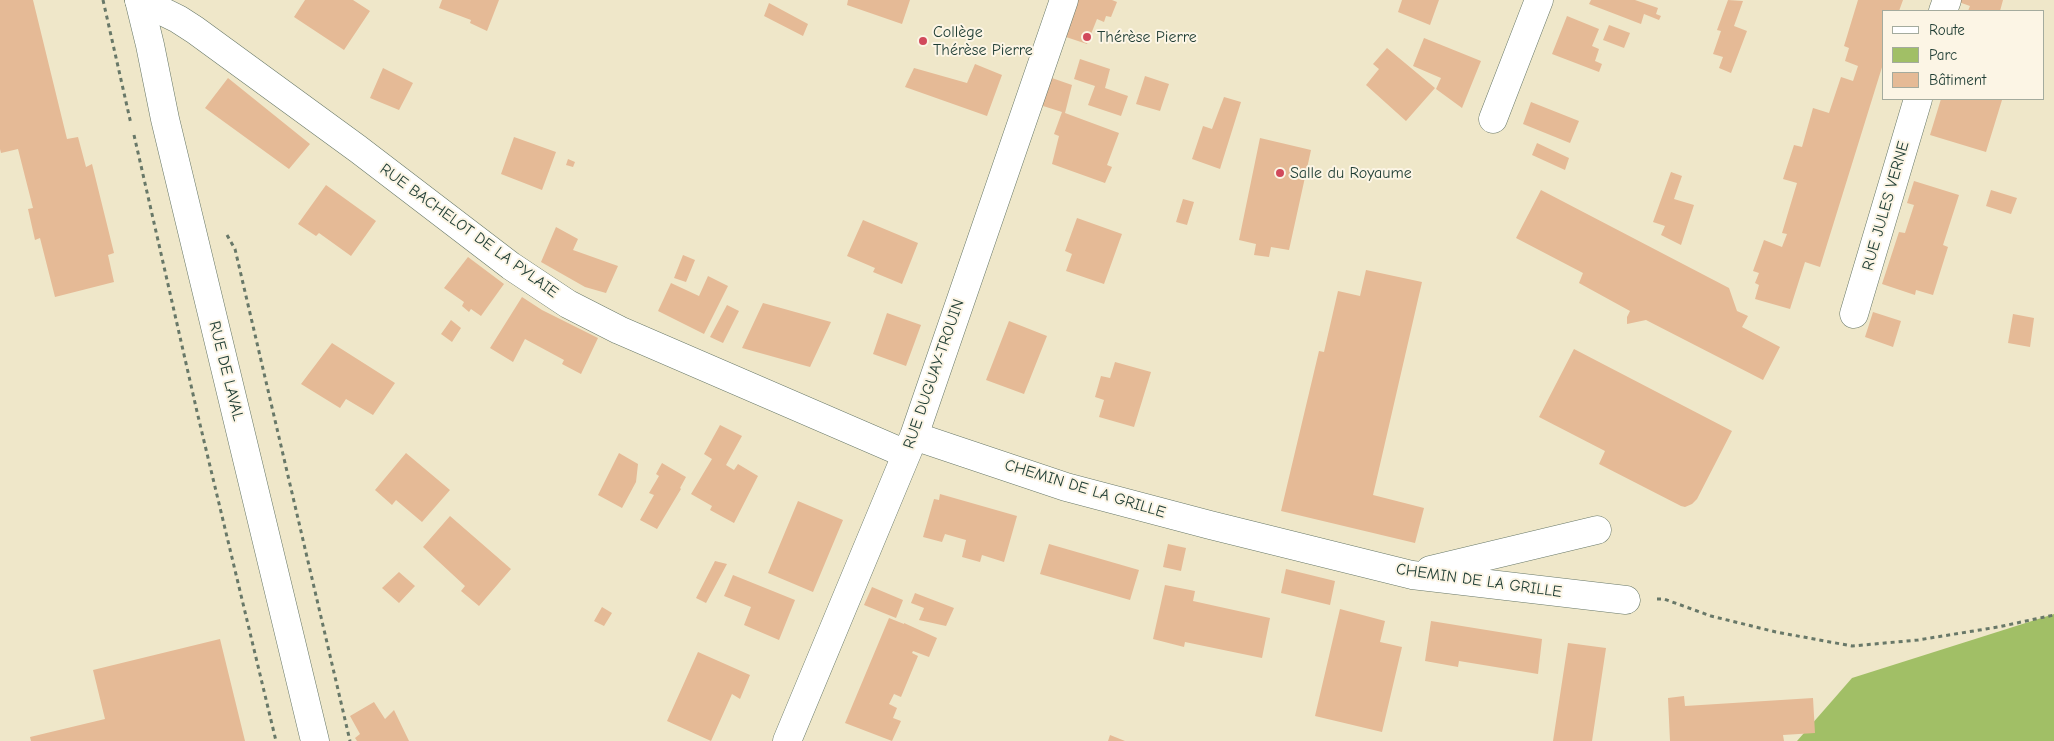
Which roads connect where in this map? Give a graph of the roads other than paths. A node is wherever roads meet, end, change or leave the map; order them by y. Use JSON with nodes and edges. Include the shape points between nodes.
{"nodes":[{"id":1,"x":139,"y":0,"type":"edge"},
{"id":2,"x":1064,"y":0,"type":"edge"},
{"id":3,"x":1539,"y":0,"type":"edge"},
{"id":4,"x":1918,"y":100,"type":"edge"},
{"id":5,"x":1493,"y":119,"type":"dead end"},
{"id":6,"x":1854,"y":314,"type":"dead end"},
{"id":7,"x":910,"y":445,"type":"junction"},
{"id":8,"x":1597,"y":530,"type":"dead end"},
{"id":9,"x":1412,"y":575,"type":"junction"},
{"id":10,"x":1626,"y":600,"type":"road end"},
{"id":11,"x":315,"y":741,"type":"edge"},
{"id":12,"x":787,"y":741,"type":"edge"}],
"edges":[{"from":1,"to":7,"type":"street","name":"RUE BACHELOT DE LA PYLAIE","via":[[194,30],[358,149],[510,266],[568,304],[619,330]]},
{"from":1,"to":11,"type":"street","name":"RUE DE LAVAL"},
{"from":2,"to":7,"type":"street","name":"RUE DUGUAY-TROUIN"},
{"from":3,"to":5,"type":"street"},
{"from":4,"to":6,"type":"street","name":"RUE JULES VERNE"},
{"from":7,"to":9,"type":"street","name":"CHEMIN DE LA GRILLE"},
{"from":7,"to":12,"type":"street","name":"RUE DUGUAY-TROUIN"},
{"from":8,"to":9,"type":"street"},
{"from":9,"to":10,"type":"street","name":"CHEMIN DE LA GRILLE"}]}
